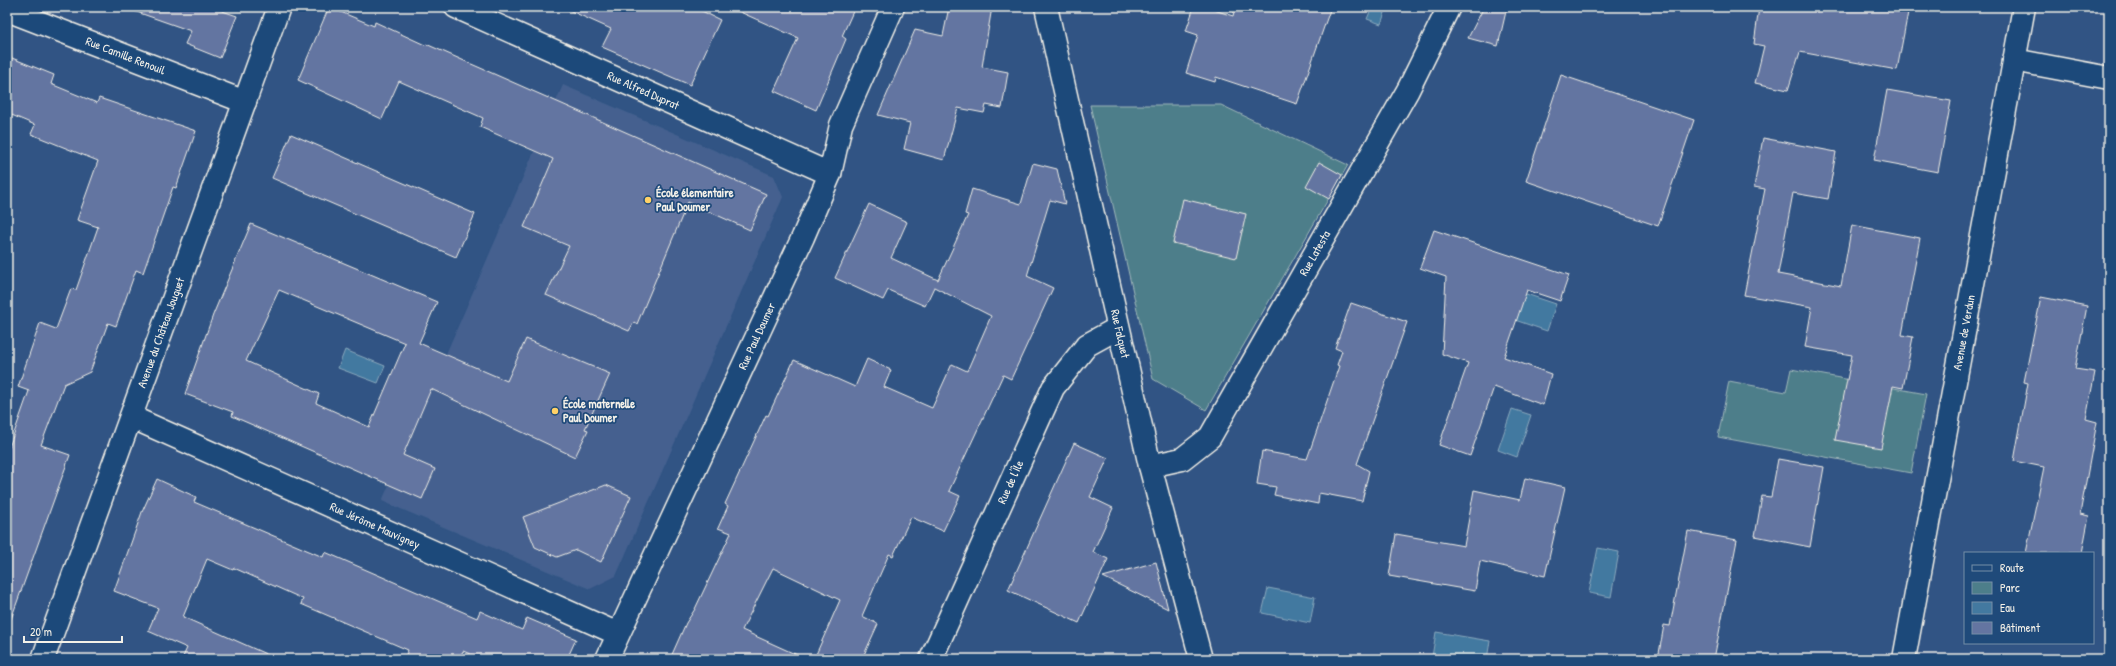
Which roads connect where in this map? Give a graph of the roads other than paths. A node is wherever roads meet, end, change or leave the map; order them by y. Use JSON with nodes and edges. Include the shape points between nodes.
{"nodes":[{"id":1,"x":279,"y":7,"type":"edge"},
{"id":2,"x":456,"y":7,"type":"edge"},
{"id":3,"x":893,"y":7,"type":"edge"},
{"id":4,"x":1046,"y":7,"type":"edge"},
{"id":5,"x":1449,"y":7,"type":"edge"},
{"id":6,"x":2024,"y":7,"type":"edge"},
{"id":7,"x":7,"y":10,"type":"edge"},
{"id":8,"x":2014,"y":60,"type":"junction"},
{"id":9,"x":2109,"y":78,"type":"edge"},
{"id":10,"x":245,"y":102,"type":"junction"},
{"id":11,"x":830,"y":174,"type":"junction"},
{"id":12,"x":1118,"y":328,"type":"junction"},
{"id":13,"x":131,"y":417,"type":"junction"},
{"id":14,"x":1150,"y":466,"type":"junction"},
{"id":15,"x":618,"y":634,"type":"junction"},
{"id":16,"x":43,"y":659,"type":"edge"},
{"id":17,"x":607,"y":659,"type":"edge"},
{"id":18,"x":931,"y":659,"type":"edge"},
{"id":19,"x":1201,"y":659,"type":"edge"},
{"id":20,"x":1904,"y":659,"type":"edge"}],
"edges":[{"from":1,"to":10,"type":"street","name":"Avenue du Château Jouguet"},
{"from":2,"to":11,"type":"street","name":"Rue Alfred Duprat"},
{"from":3,"to":11,"type":"street","name":"Rue Paul Doumer","via":[[841,125]]},
{"from":4,"to":12,"type":"street","name":"Rue Falquet"},
{"from":5,"to":14,"type":"street","name":"Rue Latesta","via":[[1408,90],[1210,438],[1182,459]]},
{"from":6,"to":8,"type":"street","name":"Avenue de Verdun"},
{"from":7,"to":10,"type":"street","name":"Rue Camille Renouil"},
{"from":8,"to":9,"type":"street"},
{"from":8,"to":20,"type":"street","name":"Avenue de Verdun"},
{"from":10,"to":13,"type":"street","name":"Avenue du Château Jouguet"},
{"from":11,"to":15,"type":"street","name":"Rue Paul Doumer"},
{"from":12,"to":14,"type":"street","name":"Rue Falquet"},
{"from":12,"to":18,"type":"street","name":"Rue de l'Île","via":[[1087,345],[1053,388]]},
{"from":13,"to":15,"type":"street","name":"Rue Jérôme Mauvigney"},
{"from":13,"to":16,"type":"street","name":"Avenue du Château Jouguet"},
{"from":14,"to":19,"type":"street","name":"Rue Falquet"},
{"from":15,"to":17,"type":"street","name":"Rue Paul Doumer"}]}
